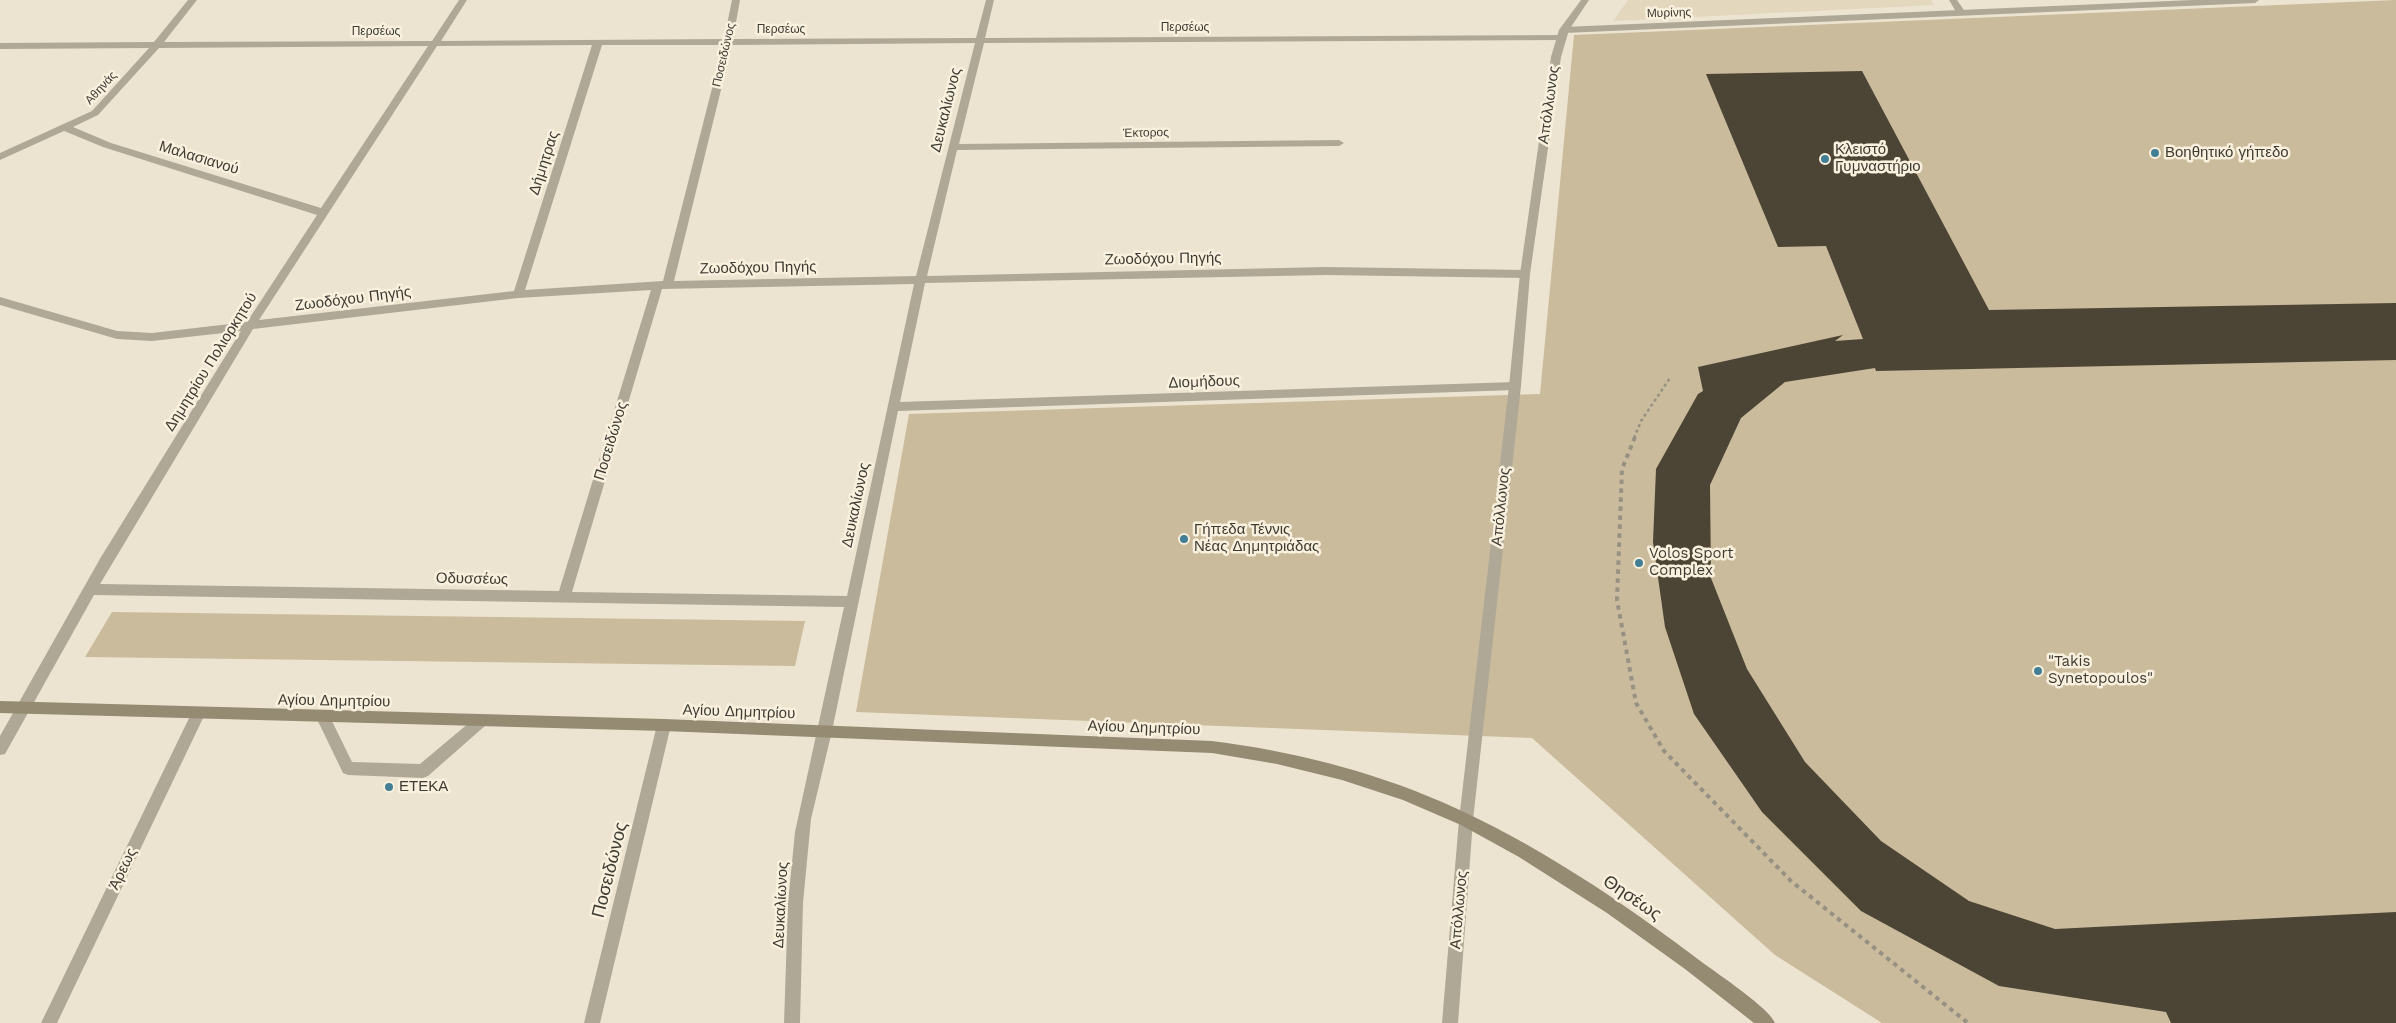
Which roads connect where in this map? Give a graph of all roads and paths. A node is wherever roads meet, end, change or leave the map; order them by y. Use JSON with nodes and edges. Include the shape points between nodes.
{"nodes":[{"id":1,"x":193,"y":0,"type":"edge"},
{"id":2,"x":463,"y":0,"type":"edge"},
{"id":3,"x":736,"y":0,"type":"edge"},
{"id":4,"x":990,"y":0,"type":"edge"},
{"id":5,"x":1585,"y":0,"type":"edge"},
{"id":6,"x":1953,"y":0,"type":"edge"},
{"id":7,"x":2255,"y":0,"type":"edge"},
{"id":8,"x":2186,"y":1,"type":"edge"},
{"id":9,"x":1961,"y":13,"type":"junction"},
{"id":10,"x":1563,"y":33,"type":"junction"},
{"id":11,"x":980,"y":40,"type":"junction"},
{"id":12,"x":598,"y":42,"type":"junction"},
{"id":13,"x":728,"y":42,"type":"junction"},
{"id":14,"x":436,"y":43,"type":"junction"},
{"id":15,"x":157,"y":45,"type":"junction"},
{"id":16,"x":0,"y":46,"type":"edge"},
{"id":17,"x":66,"y":128,"type":"junction"},
{"id":18,"x":1339,"y":143,"type":"dead end"},
{"id":19,"x":954,"y":148,"type":"junction"},
{"id":20,"x":0,"y":157,"type":"edge"},
{"id":21,"x":324,"y":213,"type":"junction"},
{"id":22,"x":1525,"y":274,"type":"junction"},
{"id":23,"x":920,"y":280,"type":"junction"},
{"id":24,"x":663,"y":285,"type":"junction"},
{"id":25,"x":518,"y":294,"type":"junction"},
{"id":26,"x":0,"y":301,"type":"edge"},
{"id":27,"x":249,"y":327,"type":"junction"},
{"id":28,"x":1670,"y":378,"type":"dead end"},
{"id":29,"x":1515,"y":386,"type":"junction"},
{"id":30,"x":894,"y":407,"type":"junction"},
{"id":31,"x":92,"y":589,"type":"junction"},
{"id":32,"x":564,"y":597,"type":"junction"},
{"id":33,"x":852,"y":602,"type":"junction"},
{"id":34,"x":0,"y":707,"type":"edge"},
{"id":35,"x":24,"y":708,"type":"junction"},
{"id":36,"x":198,"y":714,"type":"junction"},
{"id":37,"x":323,"y":717,"type":"junction"},
{"id":38,"x":481,"y":721,"type":"junction"},
{"id":39,"x":664,"y":725,"type":"junction"},
{"id":40,"x":825,"y":731,"type":"junction"},
{"id":41,"x":0,"y":749,"type":"edge"},
{"id":42,"x":1466,"y":820,"type":"junction"},
{"id":43,"x":49,"y":1023,"type":"edge"},
{"id":44,"x":592,"y":1023,"type":"edge"},
{"id":45,"x":792,"y":1023,"type":"edge"},
{"id":46,"x":1450,"y":1023,"type":"edge"},
{"id":47,"x":1767,"y":1023,"type":"edge"},
{"id":48,"x":1968,"y":1023,"type":"edge"}],
"edges":[{"from":1,"to":15,"type":"street","name":"Αθηνάς"},
{"from":2,"to":14,"type":"street","name":"Δημητρίου Πολιορκητού"},
{"from":3,"to":13,"type":"street","name":"Ποσειδώνος"},
{"from":4,"to":11,"type":"street","name":"Δευκαλίωνος"},
{"from":5,"to":10,"type":"street","name":"Απόλλωνος"},
{"from":6,"to":9,"type":"street"},
{"from":7,"to":8,"type":"street","name":"Μυρίνης"},
{"from":8,"to":9,"type":"street","name":"Μυρίνης"},
{"from":9,"to":10,"type":"street","name":"Μυρίνης"},
{"from":10,"to":11,"type":"street","name":"Περσέως"},
{"from":10,"to":22,"type":"street","name":"Απόλλωνος","via":[[1556,57]]},
{"from":11,"to":13,"type":"street","name":"Περσέως"},
{"from":11,"to":19,"type":"street","name":"Δευκαλίωνος"},
{"from":12,"to":13,"type":"street","name":"Περσέως"},
{"from":12,"to":14,"type":"street","name":"Περσέως"},
{"from":12,"to":25,"type":"street","name":"Δήμητρας"},
{"from":13,"to":24,"type":"street","name":"Ποσειδώνος"},
{"from":14,"to":15,"type":"street","name":"Περσέως"},
{"from":14,"to":21,"type":"street","name":"Δημητρίου Πολιορκητού"},
{"from":15,"to":16,"type":"street","name":"Περσέως"},
{"from":15,"to":17,"type":"street","name":"Αθηνάς","via":[[96,113]]},
{"from":17,"to":20,"type":"street","name":"Αθηνάς"},
{"from":17,"to":21,"type":"street","name":"Μαλασιανού","via":[[107,145]]},
{"from":18,"to":19,"type":"street","name":"Έκτορος"},
{"from":19,"to":23,"type":"street","name":"Δευκαλίωνος"},
{"from":21,"to":27,"type":"street","name":"Δημητρίου Πολιορκητού"},
{"from":22,"to":23,"type":"street","name":"Ζωοδόχου Πηγής","via":[[1326,271]]},
{"from":22,"to":29,"type":"street","name":"Απόλλωνος"},
{"from":23,"to":24,"type":"street","name":"Ζωοδόχου Πηγής"},
{"from":23,"to":30,"type":"street","name":"Δευκαλίωνος"},
{"from":24,"to":25,"type":"street","name":"Ζωοδόχου Πηγής"},
{"from":24,"to":32,"type":"street","name":"Ποσειδώνος"},
{"from":25,"to":27,"type":"street","name":"Ζωοδόχου Πηγής"},
{"from":26,"to":27,"type":"street","name":"Ζωοδόχου Πηγής","via":[[117,335],[152,337]]},
{"from":27,"to":31,"type":"street","name":"Δημητρίου Πολιορκητού"},
{"from":28,"to":48,"type":"path","via":[[1641,421],[1622,469],[1617,600],[1636,703],[1664,751],[1791,881]]},
{"from":29,"to":30,"type":"street","name":"Διομήδους"},
{"from":29,"to":42,"type":"street","name":"Απόλλωνος"},
{"from":30,"to":33,"type":"street","name":"Δευκαλίωνος"},
{"from":31,"to":32,"type":"street","name":"Οδυσσέως"},
{"from":31,"to":35,"type":"street","name":"Δημητρίου Πολιορκητού"},
{"from":32,"to":33,"type":"street","name":"Οδυσσέως"},
{"from":33,"to":40,"type":"street","name":"Δευκαλίωνος"},
{"from":34,"to":35,"type":"main road","name":"Αγίου Δημητρίου"},
{"from":35,"to":36,"type":"main road","name":"Αγίου Δημητρίου"},
{"from":35,"to":41,"type":"street","name":"Δημητρίου Πολιορκητού"},
{"from":36,"to":37,"type":"main road","name":"Αγίου Δημητρίου"},
{"from":36,"to":43,"type":"street","name":"Άρεως"},
{"from":37,"to":38,"type":"main road","name":"Αγίου Δημητρίου"},
{"from":37,"to":38,"type":"street","via":[[348,768],[423,771]]},
{"from":38,"to":39,"type":"main road","name":"Αγίου Δημητρίου"},
{"from":39,"to":40,"type":"main road","name":"Αγίου Δημητρίου"},
{"from":39,"to":44,"type":"street","name":"Ποσειδώνος"},
{"from":40,"to":42,"type":"main road","name":"Αγίου Δημητρίου","via":[[1202,747],[1252,752],[1289,759],[1356,779],[1415,798]]},
{"from":40,"to":45,"type":"street","name":"Δευκαλίωνος","via":[[802,833]]},
{"from":42,"to":46,"type":"street","name":"Απόλλωνος"},
{"from":42,"to":47,"type":"main road","name":"Θησέως","via":[[1612,906],[1680,954]]}]}
